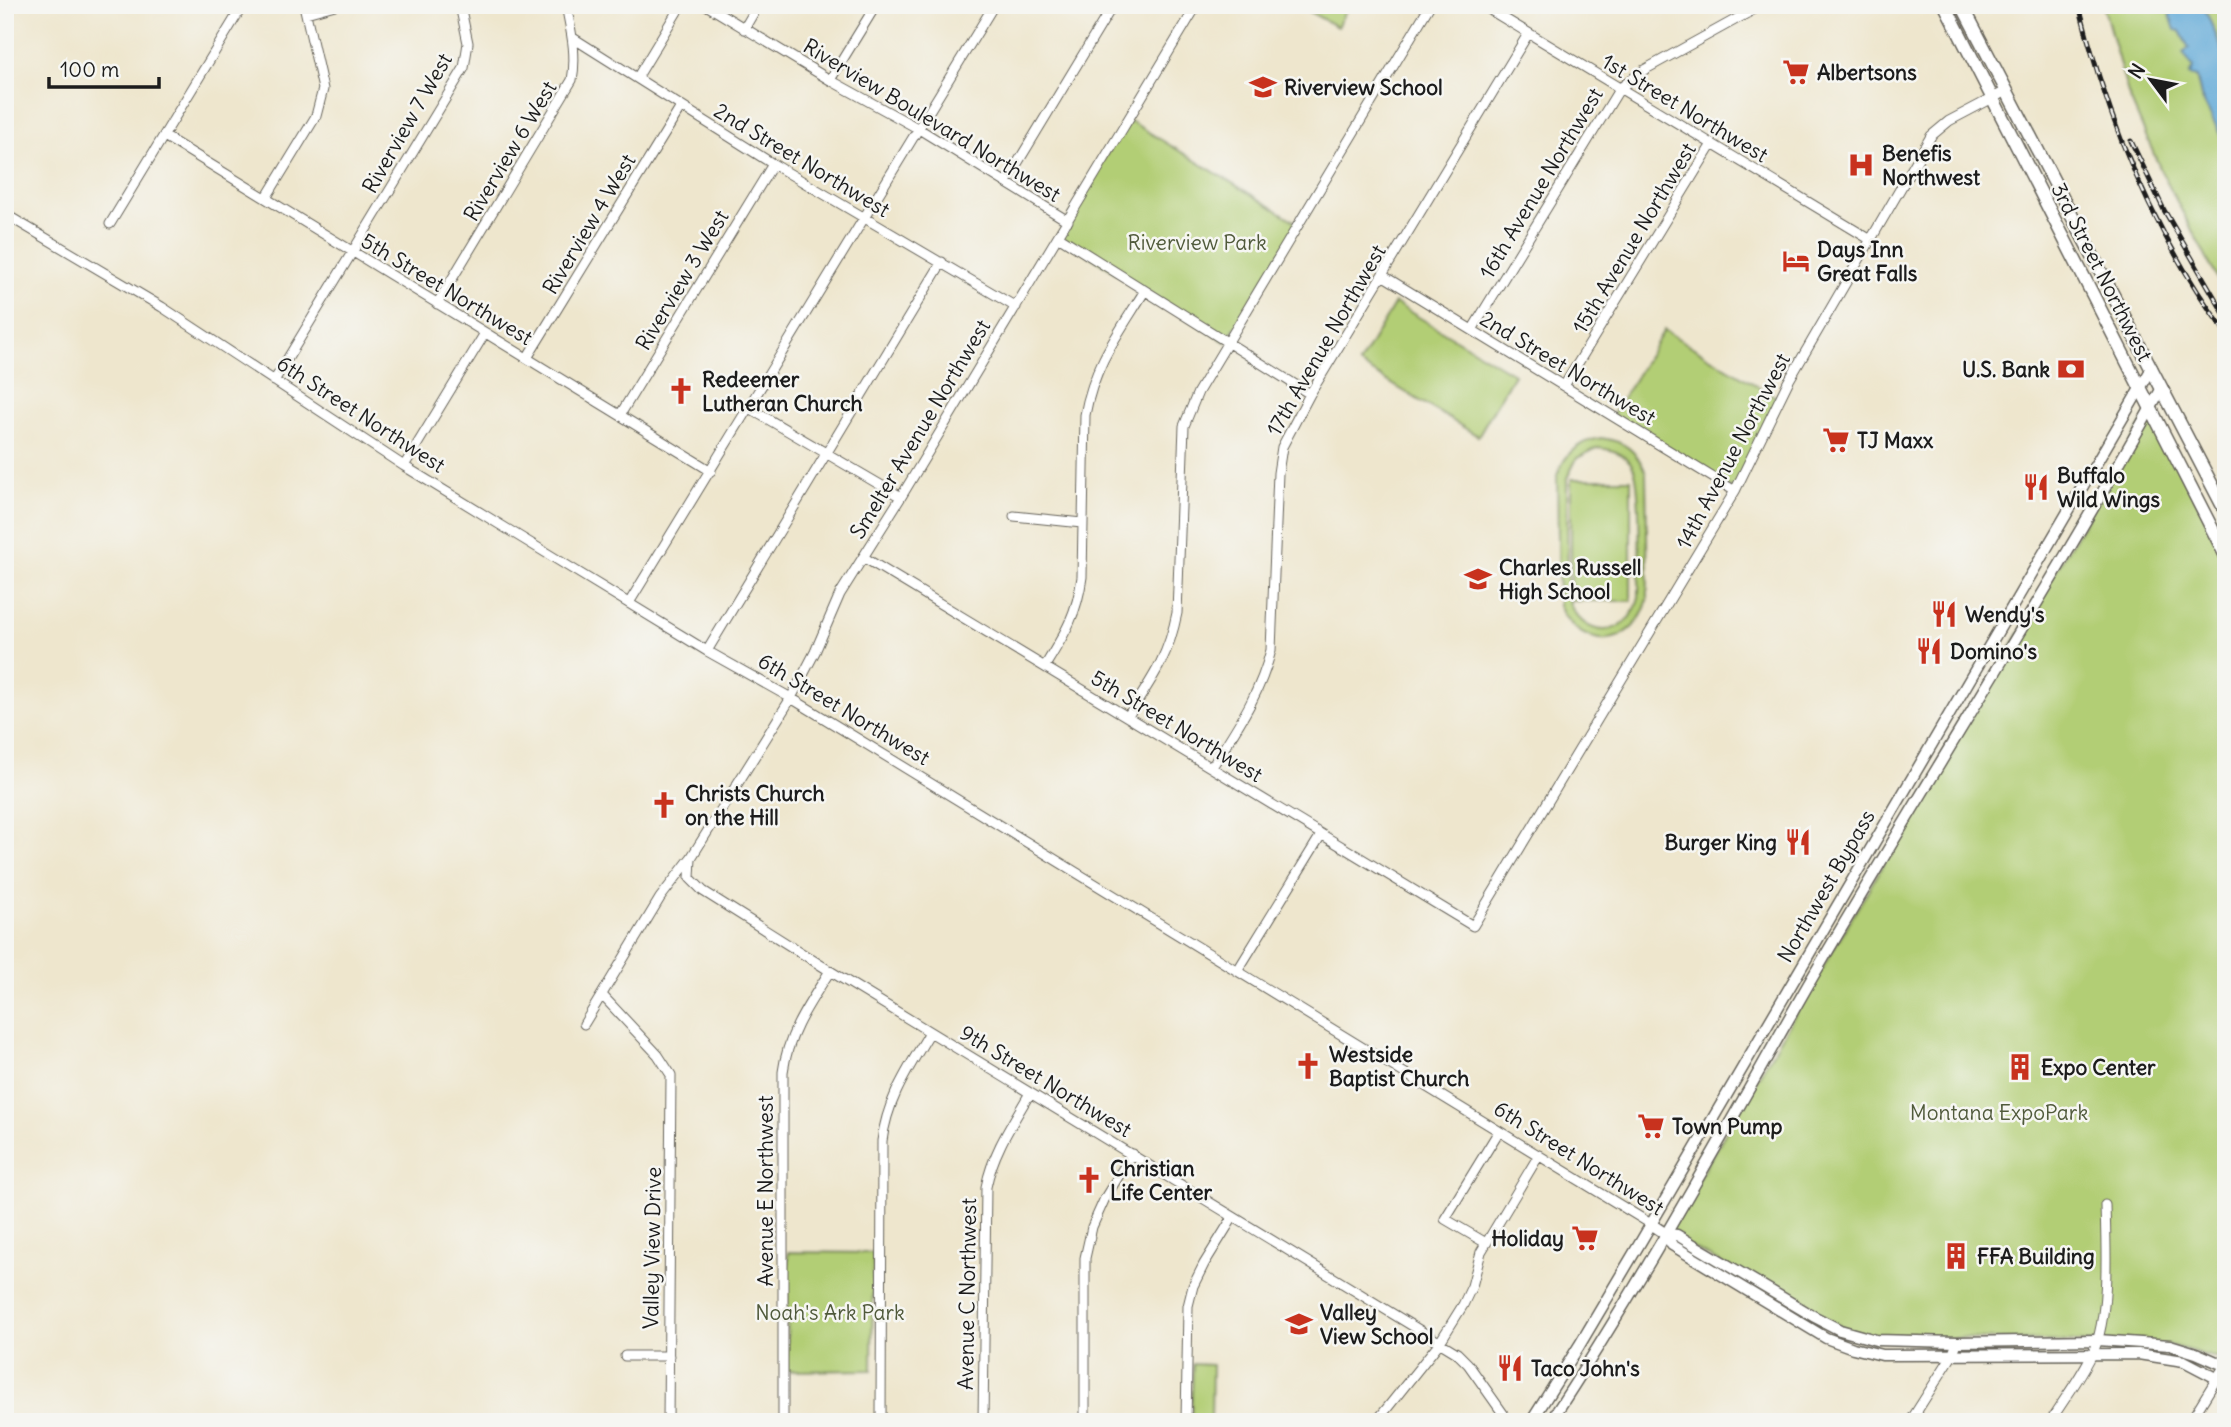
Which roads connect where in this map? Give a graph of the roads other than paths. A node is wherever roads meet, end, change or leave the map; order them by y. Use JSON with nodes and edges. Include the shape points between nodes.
{"nodes":[{"id":1,"x":243,"y":5,"type":"edge"},
{"id":2,"x":335,"y":5,"type":"edge"},
{"id":3,"x":460,"y":5,"type":"edge"},
{"id":4,"x":566,"y":5,"type":"edge"},
{"id":5,"x":681,"y":5,"type":"edge"},
{"id":6,"x":706,"y":5,"type":"edge"},
{"id":7,"x":758,"y":5,"type":"edge"},
{"id":8,"x":876,"y":5,"type":"edge"},
{"id":9,"x":994,"y":5,"type":"edge"},
{"id":10,"x":1113,"y":5,"type":"edge"},
{"id":11,"x":1197,"y":5,"type":"edge"},
{"id":12,"x":1430,"y":5,"type":"edge"},
{"id":13,"x":1482,"y":5,"type":"edge"},
{"id":14,"x":1762,"y":5,"type":"edge"},
{"id":15,"x":1945,"y":5,"type":"edge"},
{"id":16,"x":1962,"y":5,"type":"edge"},
{"id":17,"x":305,"y":9,"type":"edge"},
{"id":18,"x":744,"y":29,"type":"junction"},
{"id":19,"x":1528,"y":34,"type":"junction"},
{"id":20,"x":573,"y":38,"type":"junction"},
{"id":21,"x":637,"y":78,"type":"junction"},
{"id":22,"x":831,"y":80,"type":"junction"},
{"id":23,"x":1620,"y":88,"type":"junction"},
{"id":24,"x":2006,"y":91,"type":"junction"},
{"id":25,"x":1993,"y":98,"type":"junction"},
{"id":26,"x":681,"y":107,"type":"junction"},
{"id":27,"x":919,"y":129,"type":"junction"},
{"id":28,"x":164,"y":136,"type":"junction"},
{"id":29,"x":1712,"y":144,"type":"junction"},
{"id":30,"x":773,"y":164,"type":"junction"},
{"id":31,"x":1006,"y":182,"type":"junction"},
{"id":32,"x":266,"y":198,"type":"junction"},
{"id":33,"x":5,"y":214,"type":"edge"},
{"id":34,"x":865,"y":219,"type":"junction"},
{"id":35,"x":1068,"y":221,"type":"junction"},
{"id":36,"x":110,"y":224,"type":"dead end"},
{"id":37,"x":1058,"y":236,"type":"junction"},
{"id":38,"x":1871,"y":240,"type":"junction"},
{"id":39,"x":352,"y":252,"type":"junction"},
{"id":40,"x":942,"y":262,"type":"junction"},
{"id":41,"x":1382,"y":275,"type":"junction"},
{"id":42,"x":1144,"y":292,"type":"junction"},
{"id":43,"x":438,"y":304,"type":"junction"},
{"id":44,"x":1016,"y":307,"type":"junction"},
{"id":45,"x":1472,"y":330,"type":"junction"},
{"id":46,"x":485,"y":333,"type":"junction"},
{"id":47,"x":1226,"y":342,"type":"junction"},
{"id":48,"x":527,"y":358,"type":"junction"},
{"id":49,"x":2152,"y":368,"type":"junction"},
{"id":50,"x":274,"y":381,"type":"junction"},
{"id":51,"x":1564,"y":386,"type":"junction"},
{"id":52,"x":2139,"y":388,"type":"junction"},
{"id":53,"x":2162,"y":388,"type":"junction"},
{"id":54,"x":1310,"y":394,"type":"junction"},
{"id":55,"x":749,"y":408,"type":"junction"},
{"id":56,"x":2150,"y":410,"type":"junction"},
{"id":57,"x":620,"y":415,"type":"junction"},
{"id":58,"x":826,"y":453,"type":"junction"},
{"id":59,"x":404,"y":466,"type":"junction"},
{"id":60,"x":710,"y":471,"type":"junction"},
{"id":61,"x":1735,"y":491,"type":"junction"},
{"id":62,"x":901,"y":497,"type":"junction"},
{"id":63,"x":2226,"y":512,"type":"edge"},
{"id":64,"x":1014,"y":516,"type":"dead end"},
{"id":65,"x":1082,"y":523,"type":"junction"},
{"id":66,"x":2226,"y":556,"type":"edge"},
{"id":67,"x":863,"y":557,"type":"junction"},
{"id":68,"x":629,"y":603,"type":"junction"},
{"id":69,"x":707,"y":651,"type":"junction"},
{"id":70,"x":1045,"y":666,"type":"junction"},
{"id":71,"x":791,"y":698,"type":"junction"},
{"id":72,"x":1128,"y":716,"type":"junction"},
{"id":73,"x":1212,"y":767,"type":"junction"},
{"id":74,"x":1321,"y":835,"type":"junction"},
{"id":75,"x":691,"y":858,"type":"junction"},
{"id":76,"x":690,"y":878,"type":"joint"},
{"id":77,"x":1473,"y":926,"type":"joint"},
{"id":78,"x":1238,"y":970,"type":"junction"},
{"id":79,"x":830,"y":971,"type":"junction"},
{"id":80,"x":602,"y":995,"type":"junction"},
{"id":81,"x":584,"y":1024,"type":"dead end"},
{"id":82,"x":930,"y":1032,"type":"junction"},
{"id":83,"x":1030,"y":1093,"type":"junction"},
{"id":84,"x":1499,"y":1131,"type":"junction"},
{"id":85,"x":1132,"y":1154,"type":"junction"},
{"id":86,"x":1539,"y":1155,"type":"junction"},
{"id":87,"x":2105,"y":1205,"type":"dead end"},
{"id":88,"x":1233,"y":1217,"type":"junction"},
{"id":89,"x":1651,"y":1224,"type":"junction"},
{"id":90,"x":1665,"y":1234,"type":"junction"},
{"id":91,"x":1486,"y":1243,"type":"junction"},
{"id":92,"x":2098,"y":1340,"type":"junction"},
{"id":93,"x":1440,"y":1342,"type":"junction"},
{"id":94,"x":1957,"y":1342,"type":"junction"},
{"id":95,"x":2093,"y":1353,"type":"junction"},
{"id":96,"x":1953,"y":1354,"type":"junction"},
{"id":97,"x":625,"y":1356,"type":"dead end"},
{"id":98,"x":669,"y":1356,"type":"junction"},
{"id":99,"x":2225,"y":1366,"type":"edge"},
{"id":100,"x":2222,"y":1380,"type":"edge"},
{"id":101,"x":668,"y":1422,"type":"edge"},
{"id":102,"x":783,"y":1422,"type":"edge"},
{"id":103,"x":881,"y":1422,"type":"edge"},
{"id":104,"x":983,"y":1422,"type":"edge"},
{"id":105,"x":1085,"y":1422,"type":"edge"},
{"id":106,"x":1186,"y":1422,"type":"edge"},
{"id":107,"x":1376,"y":1422,"type":"edge"},
{"id":108,"x":1509,"y":1422,"type":"edge"},
{"id":109,"x":1531,"y":1422,"type":"edge"},
{"id":110,"x":1550,"y":1422,"type":"edge"},
{"id":111,"x":1910,"y":1422,"type":"edge"},
{"id":112,"x":2050,"y":1422,"type":"edge"},
{"id":113,"x":2190,"y":1422,"type":"edge"}],
"edges":[{"from":1,"to":28,"type":"street"},
{"from":2,"to":17,"type":"street"},
{"from":3,"to":39,"type":"street","name":"Riverview 7 West","via":[[468,43],[464,68]]},
{"from":4,"to":20,"type":"street","name":"Riverview 6 West"},
{"from":5,"to":21,"type":"street"},
{"from":6,"to":18,"type":"street","name":"Riverview Boulevard Northwest"},
{"from":7,"to":18,"type":"street"},
{"from":8,"to":22,"type":"street"},
{"from":9,"to":27,"type":"street"},
{"from":10,"to":31,"type":"street"},
{"from":11,"to":35,"type":"street","name":"Smelter Avenue Northwest"},
{"from":12,"to":47,"type":"street"},
{"from":13,"to":19,"type":"street","name":"1st Street Northwest"},
{"from":14,"to":23,"type":"street","name":"16th Avenue Northwest"},
{"from":15,"to":25,"type":"highway","name":"3rd Street Northwest"},
{"from":16,"to":24,"type":"highway","name":"3rd Street Northwest"},
{"from":17,"to":32,"type":"street","via":[[323,89],[316,116]]},
{"from":18,"to":22,"type":"street","name":"Riverview Boulevard Northwest"},
{"from":19,"to":23,"type":"street","name":"1st Street Northwest"},
{"from":19,"to":41,"type":"street","name":"17th Avenue Northwest"},
{"from":20,"to":21,"type":"street","name":"2nd Street Northwest"},
{"from":20,"to":43,"type":"street","name":"Riverview 6 West","via":[[575,65],[568,89]]},
{"from":21,"to":26,"type":"street","name":"2nd Street Northwest"},
{"from":22,"to":27,"type":"street","name":"Riverview Boulevard Northwest"},
{"from":23,"to":29,"type":"street","name":"1st Street Northwest"},
{"from":23,"to":45,"type":"street","name":"16th Avenue Northwest"},
{"from":24,"to":25,"type":"street","name":"14th Avenue Northwest"},
{"from":24,"to":49,"type":"highway","name":"3rd Street Northwest"},
{"from":25,"to":38,"type":"street","name":"14th Avenue Northwest","via":[[1931,136]]},
{"from":25,"to":52,"type":"highway","name":"3rd Street Northwest"},
{"from":26,"to":30,"type":"street","name":"2nd Street Northwest"},
{"from":26,"to":48,"type":"street","name":"Riverview 4 West"},
{"from":27,"to":31,"type":"street","name":"Riverview Boulevard Northwest"},
{"from":27,"to":34,"type":"street"},
{"from":28,"to":32,"type":"street","name":"5th Street Northwest"},
{"from":28,"to":36,"type":"street"},
{"from":29,"to":38,"type":"street","name":"1st Street Northwest"},
{"from":29,"to":51,"type":"street","name":"15th Avenue Northwest"},
{"from":30,"to":34,"type":"street","name":"2nd Street Northwest"},
{"from":30,"to":57,"type":"street","name":"Riverview 3 West"},
{"from":31,"to":35,"type":"street","name":"Riverview Boulevard Northwest"},
{"from":32,"to":39,"type":"street","name":"5th Street Northwest"},
{"from":33,"to":50,"type":"street","name":"6th Street Northwest","via":[[162,307]]},
{"from":34,"to":40,"type":"street","name":"2nd Street Northwest"},
{"from":34,"to":55,"type":"street"},
{"from":35,"to":37,"type":"street","name":"Smelter Avenue Northwest"},
{"from":37,"to":42,"type":"street"},
{"from":37,"to":44,"type":"street","name":"Smelter Avenue Northwest"},
{"from":38,"to":61,"type":"street","name":"14th Avenue Northwest","via":[[1788,382]]},
{"from":39,"to":43,"type":"street","name":"5th Street Northwest"},
{"from":39,"to":50,"type":"street","name":"Riverview 7 West"},
{"from":40,"to":44,"type":"street","name":"2nd Street Northwest"},
{"from":40,"to":58,"type":"street"},
{"from":41,"to":45,"type":"street","name":"2nd Street Northwest"},
{"from":41,"to":54,"type":"street","name":"17th Avenue Northwest"},
{"from":42,"to":47,"type":"street"},
{"from":42,"to":65,"type":"street","via":[[1099,365],[1090,389]]},
{"from":43,"to":46,"type":"street","name":"5th Street Northwest"},
{"from":44,"to":62,"type":"street","name":"Smelter Avenue Northwest"},
{"from":45,"to":51,"type":"street","name":"2nd Street Northwest"},
{"from":46,"to":48,"type":"street","name":"5th Street Northwest"},
{"from":46,"to":59,"type":"street"},
{"from":47,"to":54,"type":"street"},
{"from":47,"to":72,"type":"street","via":[[1184,426],[1177,613],[1171,642]]},
{"from":48,"to":57,"type":"street","name":"5th Street Northwest"},
{"from":49,"to":52,"type":"main road","name":"Northwest Bypass"},
{"from":49,"to":53,"type":"highway","name":"3rd Street Northwest"},
{"from":50,"to":59,"type":"street","name":"6th Street Northwest"},
{"from":51,"to":61,"type":"street","name":"2nd Street Northwest"},
{"from":52,"to":56,"type":"highway","name":"3rd Street Northwest"},
{"from":52,"to":89,"type":"main road","name":"Northwest Bypass"},
{"from":53,"to":56,"type":"main road","name":"Northwest Bypass"},
{"from":53,"to":63,"type":"highway","name":"3rd Street Northwest"},
{"from":54,"to":73,"type":"street","name":"17th Avenue Northwest","via":[[1282,447],[1271,650],[1265,676]]},
{"from":55,"to":58,"type":"street"},
{"from":55,"to":60,"type":"street"},
{"from":56,"to":66,"type":"highway","name":"3rd Street Northwest"},
{"from":56,"to":90,"type":"main road","name":"Northwest Bypass"},
{"from":57,"to":60,"type":"street","name":"5th Street Northwest"},
{"from":58,"to":62,"type":"street"},
{"from":58,"to":69,"type":"street"},
{"from":59,"to":68,"type":"street","name":"6th Street Northwest"},
{"from":60,"to":68,"type":"street"},
{"from":61,"to":77,"type":"street","name":"14th Avenue Northwest"},
{"from":62,"to":67,"type":"street","name":"Smelter Avenue Northwest"},
{"from":64,"to":65,"type":"street"},
{"from":65,"to":70,"type":"street","via":[[1078,604]]},
{"from":67,"to":70,"type":"street","name":"5th Street Northwest"},
{"from":67,"to":71,"type":"street","name":"Smelter Avenue Northwest","via":[[840,594]]},
{"from":68,"to":69,"type":"street","name":"6th Street Northwest"},
{"from":69,"to":71,"type":"street","name":"6th Street Northwest"},
{"from":70,"to":72,"type":"street","name":"5th Street Northwest"},
{"from":71,"to":75,"type":"street","name":"Smelter Avenue Northwest"},
{"from":71,"to":78,"type":"street","name":"6th Street Northwest"},
{"from":72,"to":73,"type":"street","name":"5th Street Northwest"},
{"from":73,"to":74,"type":"street","name":"5th Street Northwest"},
{"from":74,"to":77,"type":"street","name":"5th Street Northwest"},
{"from":74,"to":78,"type":"street"},
{"from":75,"to":76,"type":"street","name":"Smelter Avenue Northwest"},
{"from":75,"to":80,"type":"street","via":[[660,898]]},
{"from":76,"to":79,"type":"street","name":"9th Street Northwest","via":[[703,891]]},
{"from":78,"to":84,"type":"street","name":"6th Street Northwest"},
{"from":79,"to":82,"type":"street","name":"9th Street Northwest"},
{"from":79,"to":102,"type":"street","name":"Avenue E Northwest","via":[[794,1028],[782,1072]]},
{"from":80,"to":81,"type":"street"},
{"from":80,"to":98,"type":"street","name":"Valley View Drive","via":[[671,1074]]},
{"from":82,"to":83,"type":"street","name":"9th Street Northwest"},
{"from":82,"to":103,"type":"street","via":[[885,1118]]},
{"from":83,"to":85,"type":"street","name":"9th Street Northwest"},
{"from":83,"to":104,"type":"street","name":"Avenue C Northwest","via":[[990,1165],[986,1187]]},
{"from":84,"to":86,"type":"street","name":"6th Street Northwest"},
{"from":84,"to":91,"type":"street","via":[[1446,1219]]},
{"from":85,"to":88,"type":"street","name":"9th Street Northwest"},
{"from":85,"to":105,"type":"street","via":[[1105,1198],[1085,1258]]},
{"from":86,"to":89,"type":"street","name":"6th Street Northwest"},
{"from":86,"to":91,"type":"street"},
{"from":87,"to":92,"type":"street","via":[[2105,1292]]},
{"from":88,"to":93,"type":"street","name":"9th Street Northwest"},
{"from":88,"to":106,"type":"street","via":[[1204,1264],[1188,1306]]},
{"from":89,"to":90,"type":"main road","name":"6th Street Northwest"},
{"from":89,"to":109,"type":"main road","name":"Northwest Bypass"},
{"from":90,"to":94,"type":"main road","name":"6th Street Northwest","via":[[1677,1235],[1840,1330],[1876,1340]]},
{"from":90,"to":96,"type":"main road","name":"6th Street Northwest","via":[[1672,1245],[1826,1338],[1882,1354]]},
{"from":90,"to":110,"type":"main road","name":"Northwest Bypass"},
{"from":91,"to":93,"type":"street","via":[[1468,1296]]},
{"from":92,"to":94,"type":"main road","name":"6th Street Northwest"},
{"from":92,"to":95,"type":"street"},
{"from":92,"to":99,"type":"main road","name":"6th Street Northwest","via":[[2170,1346]]},
{"from":93,"to":107,"type":"street"},
{"from":93,"to":108,"type":"street","name":"9th Street Northwest","via":[[1468,1364]]},
{"from":94,"to":96,"type":"street"},
{"from":95,"to":96,"type":"main road","name":"6th Street Northwest"},
{"from":95,"to":100,"type":"main road","name":"6th Street Northwest","via":[[2162,1356],[2184,1361]]},
{"from":95,"to":112,"type":"street"},
{"from":96,"to":111,"type":"street"},
{"from":97,"to":98,"type":"street"},
{"from":98,"to":101,"type":"street","name":"Valley View Drive"},
{"from":99,"to":100,"type":"street"},
{"from":100,"to":113,"type":"street"}]}
